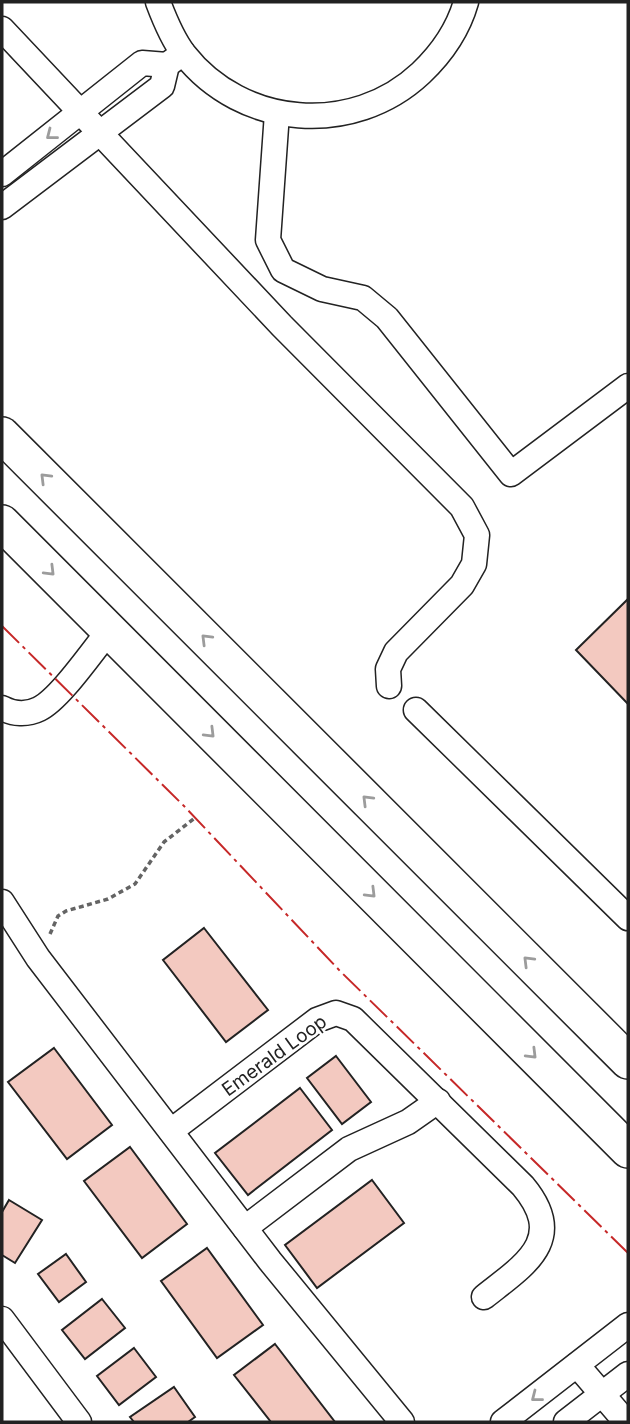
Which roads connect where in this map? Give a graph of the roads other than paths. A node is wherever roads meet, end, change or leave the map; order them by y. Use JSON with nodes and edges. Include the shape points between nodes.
{"nodes":[{"id":1,"x":158,"y":2,"type":"edge"},
{"id":2,"x":466,"y":2,"type":"edge"},
{"id":3,"x":2,"y":29,"type":"edge"},
{"id":4,"x":175,"y":59,"type":"junction"},
{"id":5,"x":123,"y":78,"type":"junction"},
{"id":6,"x":142,"y":101,"type":"junction"},
{"id":7,"x":80,"y":112,"type":"junction"},
{"id":8,"x":277,"y":113,"type":"junction"},
{"id":9,"x":100,"y":134,"type":"junction"},
{"id":10,"x":11,"y":167,"type":"edge"},
{"id":11,"x":37,"y":181,"type":"junction"},
{"id":12,"x":2,"y":207,"type":"edge"},
{"id":13,"x":628,"y":386,"type":"edge"},
{"id":14,"x":2,"y":435,"type":"edge"},
{"id":15,"x":2,"y":523,"type":"edge"},
{"id":16,"x":109,"y":631,"type":"junction"},
{"id":17,"x":389,"y":686,"type":"dead end"},
{"id":18,"x":2,"y":708,"type":"edge"},
{"id":19,"x":416,"y":710,"type":"dead end"},
{"id":20,"x":2,"y":902,"type":"edge"},
{"id":21,"x":628,"y":918,"type":"edge"},
{"id":22,"x":628,"y":1061,"type":"edge"},
{"id":23,"x":438,"y":1101,"type":"junction"},
{"id":24,"x":171,"y":1131,"type":"junction"},
{"id":25,"x":628,"y":1150,"type":"edge"},
{"id":26,"x":245,"y":1228,"type":"junction"},
{"id":27,"x":484,"y":1297,"type":"dead end"},
{"id":28,"x":2,"y":1319,"type":"edge"},
{"id":29,"x":628,"y":1325,"type":"edge"},
{"id":30,"x":577,"y":1365,"type":"junction"},
{"id":31,"x":628,"y":1374,"type":"edge"},
{"id":32,"x":601,"y":1395,"type":"junction"},
{"id":33,"x":79,"y":1422,"type":"edge"},
{"id":34,"x":402,"y":1422,"type":"edge"},
{"id":35,"x":503,"y":1422,"type":"edge"},
{"id":36,"x":566,"y":1422,"type":"edge"},
{"id":37,"x":626,"y":1422,"type":"edge"}],
"edges":[{"from":1,"to":4,"type":"street"},
{"from":2,"to":8,"type":"street","via":[[438,57],[405,88],[366,108],[333,115]]},
{"from":3,"to":7,"type":"street"},
{"from":4,"to":5,"type":"street","via":[[142,63]]},
{"from":4,"to":6,"type":"street","via":[[162,86]]},
{"from":4,"to":8,"type":"street","via":[[241,101]]},
{"from":5,"to":6,"type":"street"},
{"from":5,"to":7,"type":"street"},
{"from":6,"to":9,"type":"street"},
{"from":7,"to":9,"type":"street"},
{"from":7,"to":10,"type":"street","one_way":true},
{"from":8,"to":13,"type":"street","via":[[268,240],[284,270],[322,289],[363,298],[387,318],[512,474]]},
{"from":9,"to":11,"type":"street"},
{"from":9,"to":17,"type":"street","via":[[462,507],[477,535],[474,564],[463,585],[396,652],[388,669]]},
{"from":10,"to":11,"type":"street"},
{"from":11,"to":12,"type":"street"},
{"from":22,"to":14,"type":"highway","one_way":true},
{"from":15,"to":16,"type":"highway","one_way":true},
{"from":16,"to":18,"type":"street","via":[[51,701],[37,710],[14,714]]},
{"from":16,"to":25,"type":"highway","one_way":true},
{"from":19,"to":21,"type":"street"},
{"from":20,"to":24,"type":"street","via":[[38,958]]},
{"from":23,"to":24,"type":"street","name":"Emerald Loop","via":[[353,1019],[336,1013],[317,1020]]},
{"from":23,"to":26,"type":"street","via":[[408,1122],[349,1149]]},
{"from":23,"to":27,"type":"street","name":"Emerald Loop","via":[[523,1186],[539,1213],[541,1233],[536,1252]]},
{"from":24,"to":26,"type":"street"},
{"from":26,"to":34,"type":"street"},
{"from":28,"to":33,"type":"street"},
{"from":29,"to":30,"type":"street"},
{"from":30,"to":32,"type":"street"},
{"from":30,"to":35,"type":"street","one_way":true},
{"from":31,"to":32,"type":"street"},
{"from":32,"to":36,"type":"street"},
{"from":32,"to":37,"type":"street"}]}
